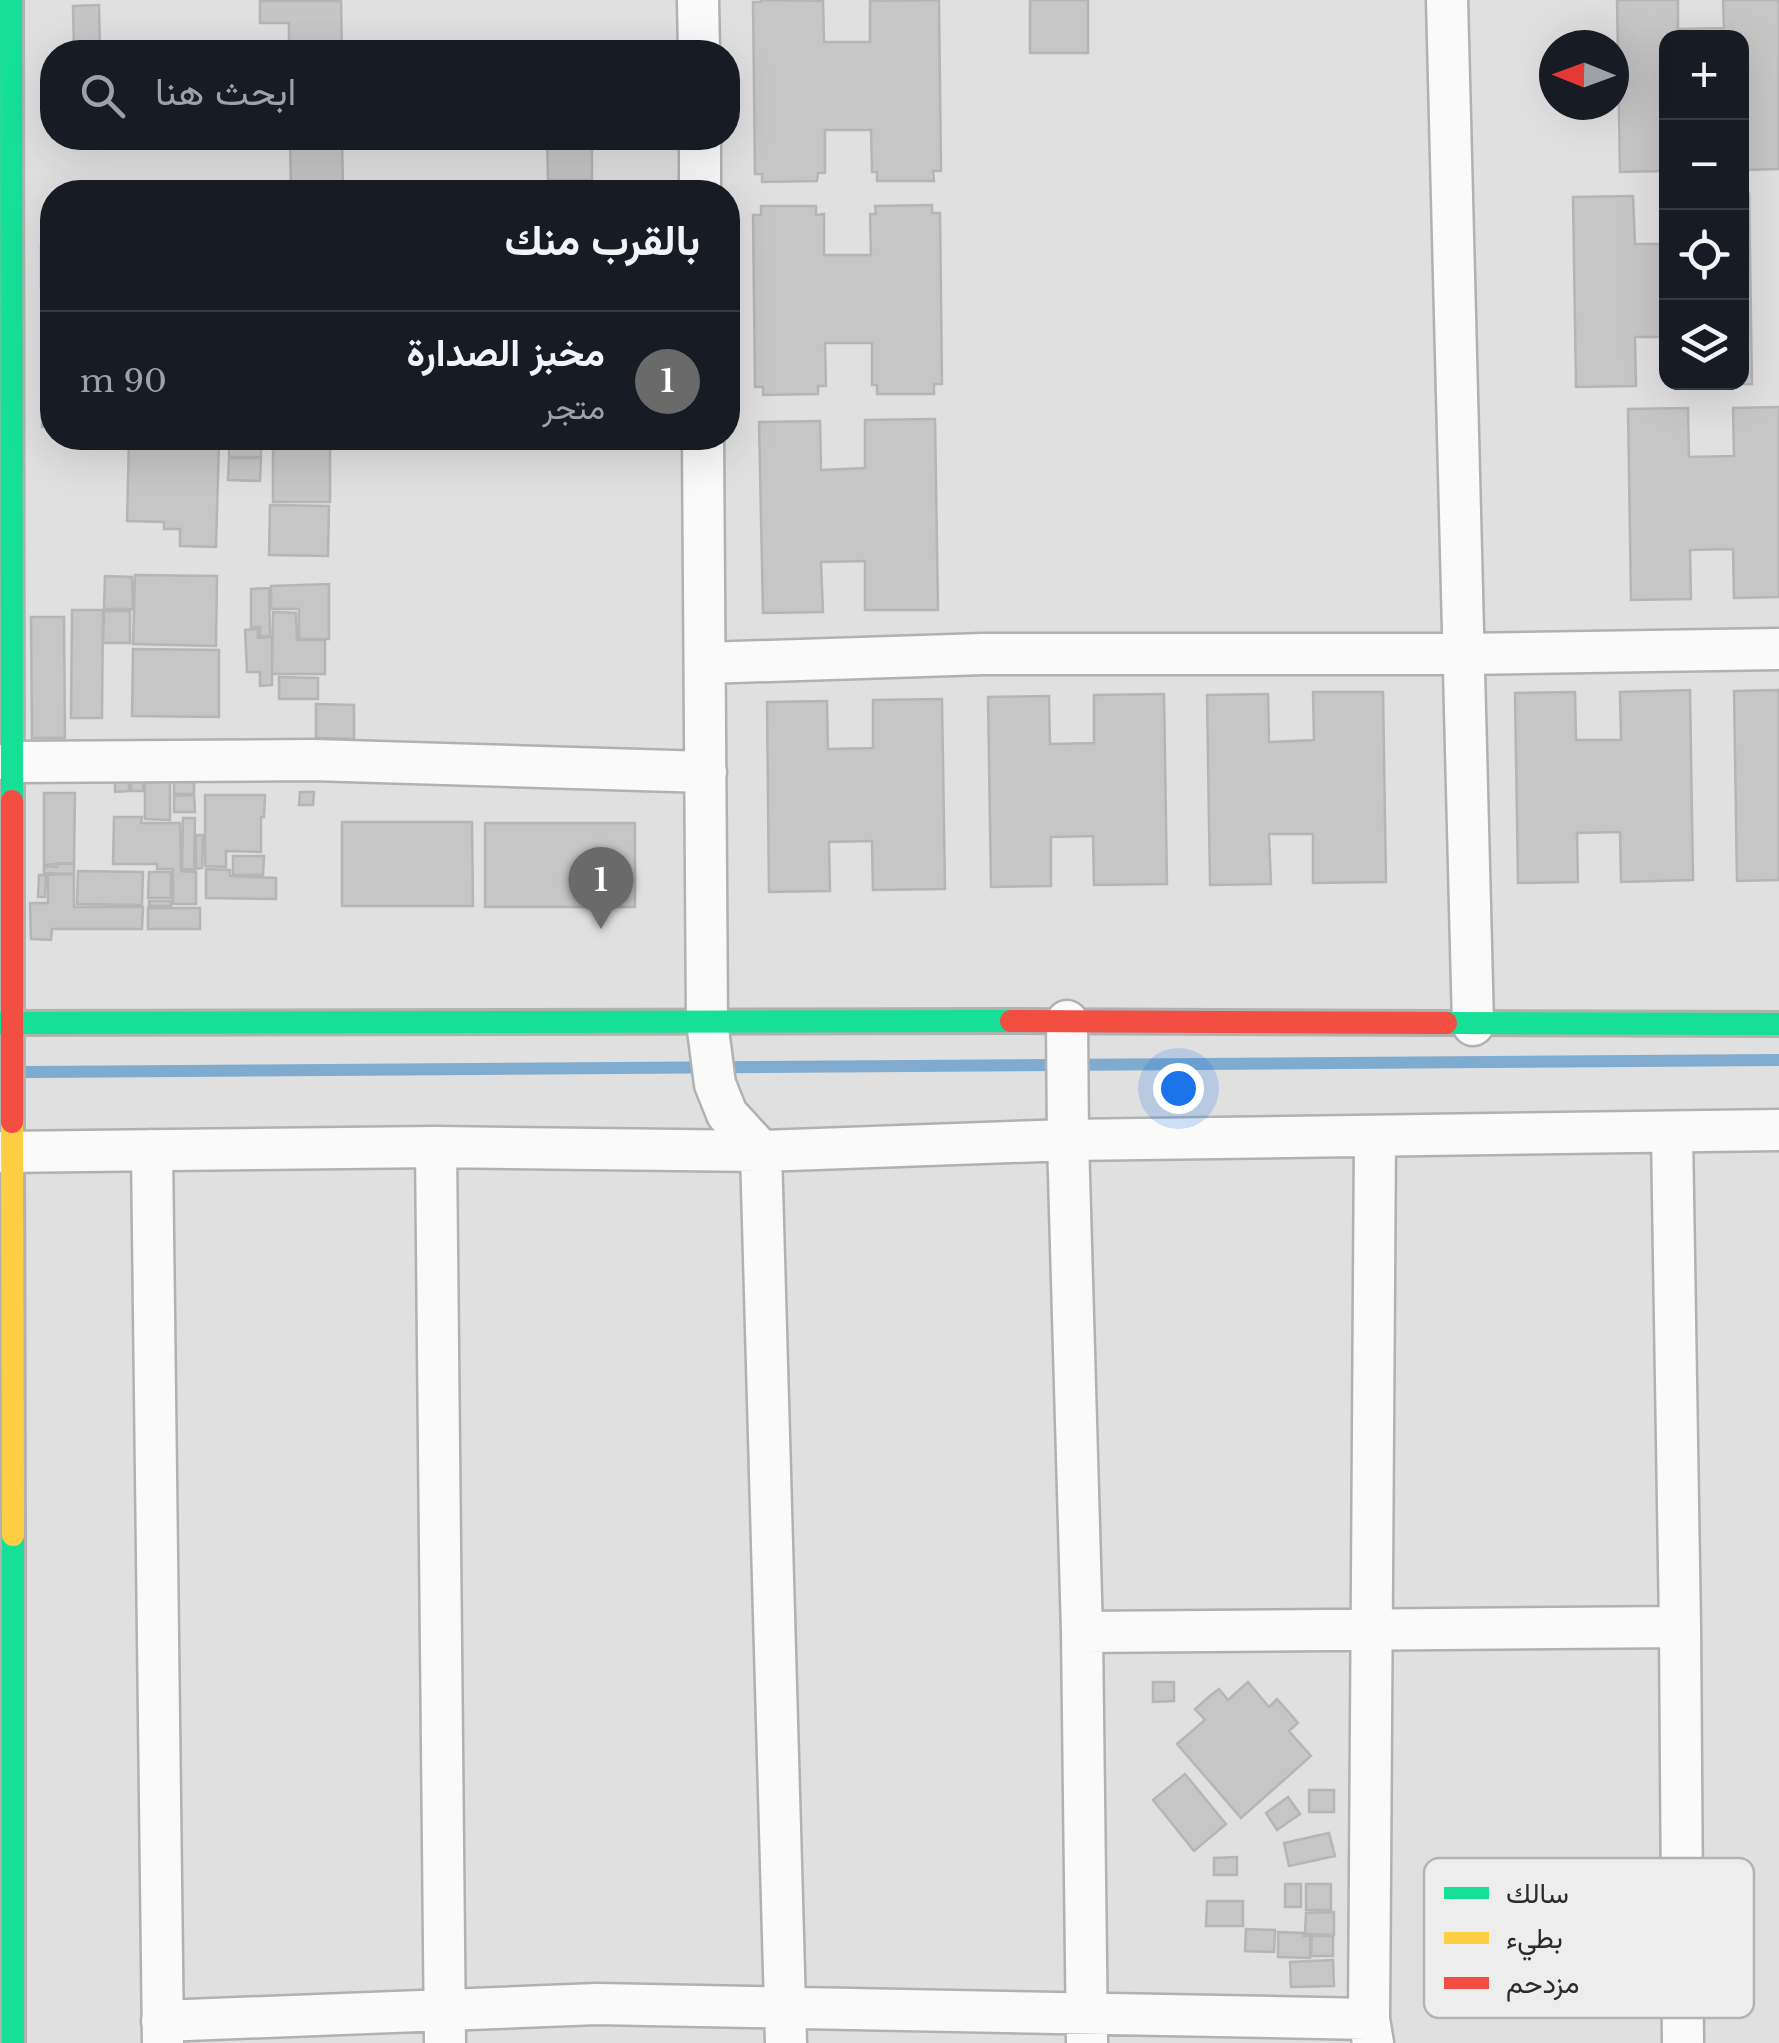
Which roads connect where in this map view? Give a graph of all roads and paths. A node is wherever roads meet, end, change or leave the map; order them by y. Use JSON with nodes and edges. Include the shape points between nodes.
{"nodes":[{"id":1,"x":12,"y":0,"type":"edge"},
{"id":2,"x":698,"y":0,"type":"edge"},
{"id":3,"x":1448,"y":0,"type":"edge"},
{"id":4,"x":699,"y":40,"type":"edge"},
{"id":5,"x":700,"y":150,"type":"edge"},
{"id":6,"x":700,"y":180,"type":"edge"},
{"id":7,"x":6,"y":193,"type":"edge"},
{"id":8,"x":703,"y":450,"type":"edge"},
{"id":9,"x":1779,"y":649,"type":"edge"},
{"id":10,"x":1464,"y":654,"type":"junction"},
{"id":11,"x":705,"y":663,"type":"junction"},
{"id":12,"x":10,"y":762,"type":"junction"},
{"id":13,"x":706,"y":772,"type":"junction"},
{"id":14,"x":6,"y":1023,"type":"edge"},
{"id":15,"x":1473,"y":1024,"type":"junction"},
{"id":16,"x":1779,"y":1024,"type":"edge"},
{"id":17,"x":1067,"y":1033,"type":"junction"},
{"id":18,"x":711,"y":1051,"type":"junction"},
{"id":19,"x":1779,"y":1130,"type":"edge"},
{"id":20,"x":1672,"y":1133,"type":"junction"},
{"id":21,"x":1375,"y":1136,"type":"junction"},
{"id":22,"x":1068,"y":1140,"type":"junction"},
{"id":23,"x":436,"y":1147,"type":"junction"},
{"id":24,"x":152,"y":1150,"type":"junction"},
{"id":25,"x":762,"y":1151,"type":"junction"},
{"id":26,"x":6,"y":1152,"type":"edge"},
{"id":27,"x":1680,"y":1627,"type":"junction"},
{"id":28,"x":1374,"y":1628,"type":"junction"},
{"id":29,"x":1082,"y":1632,"type":"junction"},
{"id":30,"x":1682,"y":1858,"type":"edge"},
{"id":31,"x":6,"y":1925,"type":"edge"},
{"id":32,"x":1683,"y":2018,"type":"edge"},
{"id":33,"x":445,"y":2026,"type":"edge"},
{"id":34,"x":786,"y":2026,"type":"edge"},
{"id":35,"x":1087,"y":2028,"type":"edge"},
{"id":36,"x":1371,"y":2031,"type":"edge"},
{"id":37,"x":162,"y":2032,"type":"edge"},
{"id":38,"x":13,"y":2043,"type":"edge"},
{"id":39,"x":1683,"y":2043,"type":"edge"}],
"edges":[{"from":1,"to":7,"type":"street"},
{"from":2,"to":4,"type":"street"},
{"from":3,"to":10,"type":"street"},
{"from":5,"to":6,"type":"street"},
{"from":7,"to":12,"type":"street"},
{"from":8,"to":11,"type":"street"},
{"from":9,"to":10,"type":"street"},
{"from":10,"to":11,"type":"street","via":[[1002,654]]},
{"from":10,"to":15,"type":"street"},
{"from":11,"to":13,"type":"street"},
{"from":12,"to":13,"type":"street","via":[[314,760]]},
{"from":12,"to":14,"type":"street"},
{"from":13,"to":18,"type":"street"},
{"from":14,"to":18,"type":"street"},
{"from":14,"to":26,"type":"street"},
{"from":15,"to":16,"type":"street"},
{"from":15,"to":17,"type":"street"},
{"from":17,"to":18,"type":"street"},
{"from":17,"to":22,"type":"street"},
{"from":18,"to":25,"type":"street","via":[[727,1114]]},
{"from":19,"to":20,"type":"street"},
{"from":20,"to":21,"type":"street"},
{"from":20,"to":27,"type":"street"},
{"from":21,"to":22,"type":"street"},
{"from":21,"to":28,"type":"street"},
{"from":22,"to":25,"type":"street"},
{"from":22,"to":29,"type":"street"},
{"from":23,"to":24,"type":"street"},
{"from":23,"to":25,"type":"street"},
{"from":23,"to":33,"type":"street"},
{"from":24,"to":26,"type":"street"},
{"from":24,"to":37,"type":"street"},
{"from":25,"to":34,"type":"street"},
{"from":26,"to":31,"type":"street"},
{"from":27,"to":28,"type":"street"},
{"from":27,"to":30,"type":"street"},
{"from":28,"to":29,"type":"street"},
{"from":28,"to":36,"type":"street"},
{"from":29,"to":35,"type":"street"},
{"from":31,"to":38,"type":"street"},
{"from":32,"to":39,"type":"street"},
{"from":33,"to":34,"type":"street","via":[[596,2004]]},
{"from":33,"to":37,"type":"street"},
{"from":34,"to":35,"type":"street"},
{"from":35,"to":36,"type":"street"}]}
